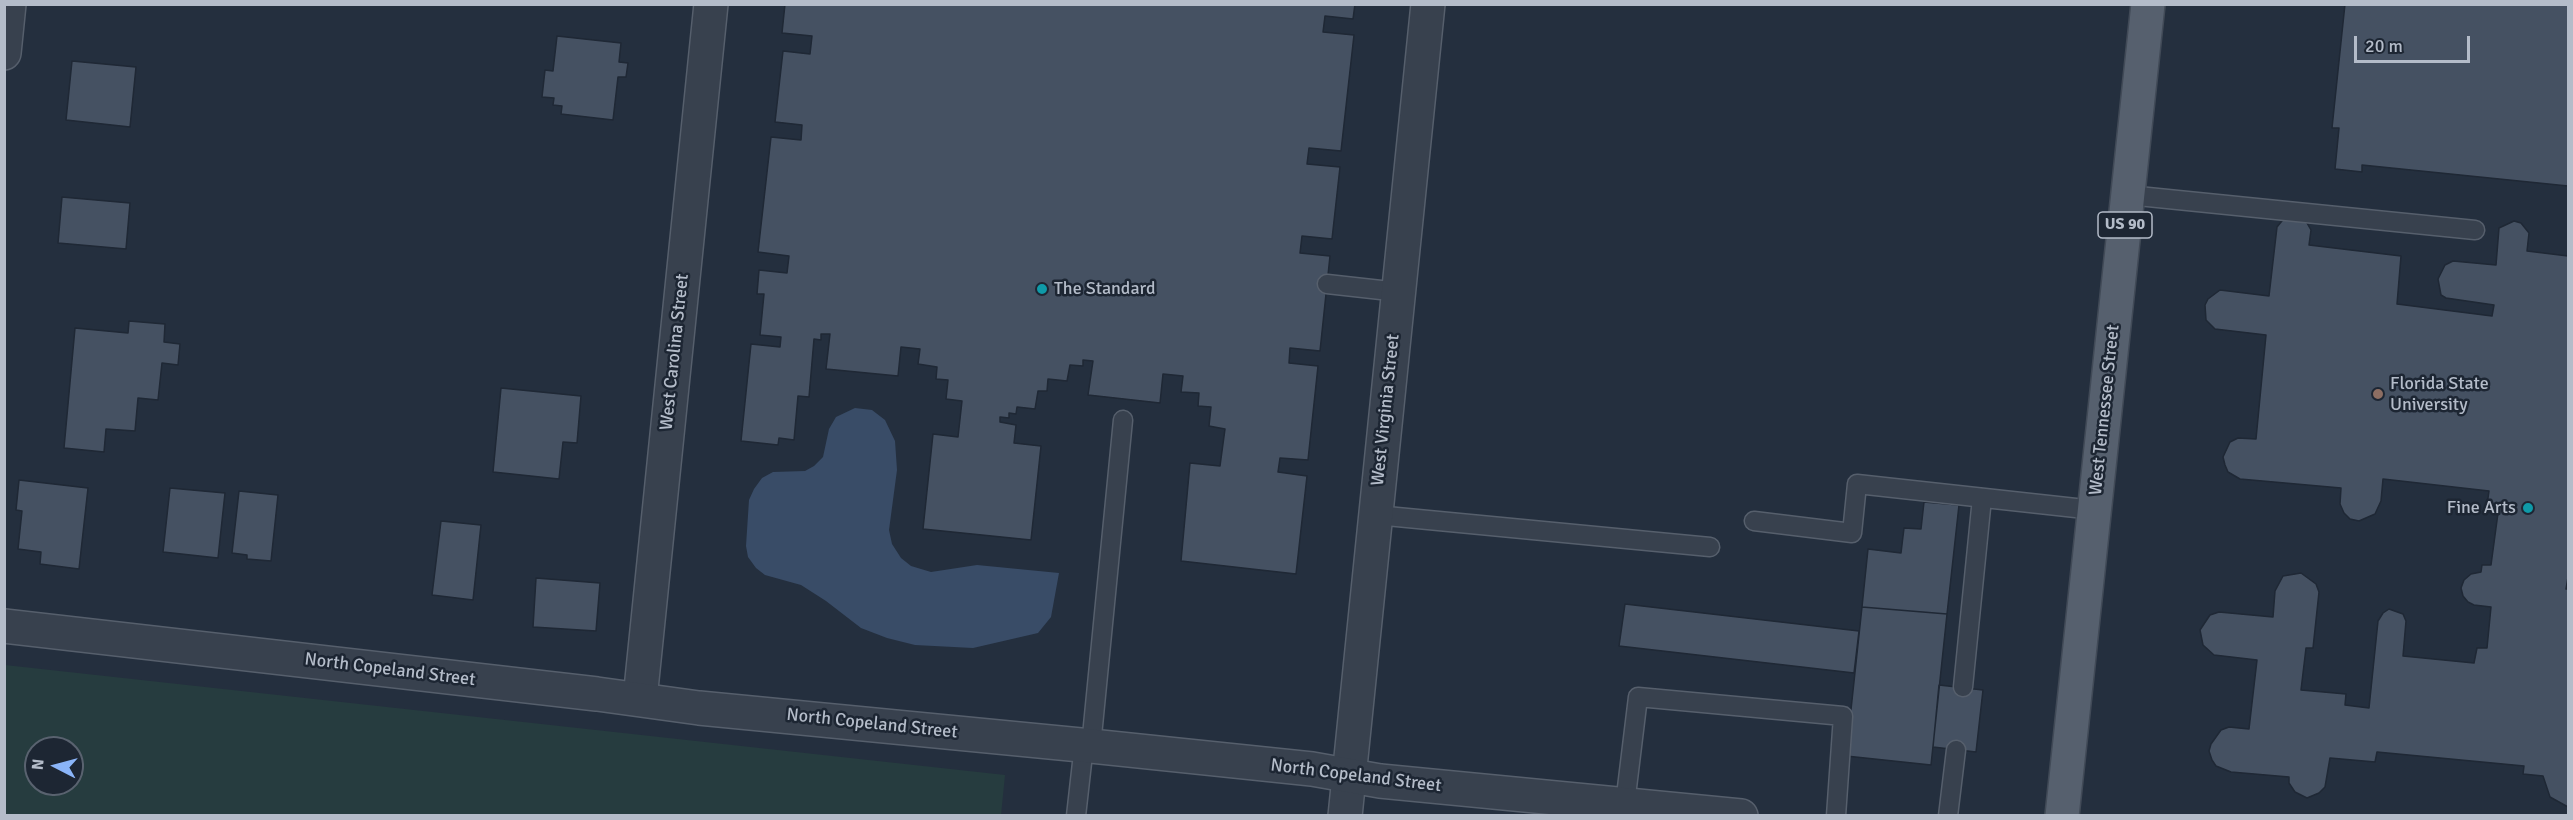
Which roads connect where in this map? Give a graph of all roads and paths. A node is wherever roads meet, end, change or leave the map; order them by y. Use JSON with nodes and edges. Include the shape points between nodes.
{"nodes":[{"id":1,"x":9,"y":4,"type":"edge"},
{"id":2,"x":711,"y":4,"type":"edge"},
{"id":3,"x":1428,"y":4,"type":"edge"},
{"id":4,"x":2148,"y":4,"type":"edge"},
{"id":5,"x":4,"y":53,"type":"edge"},
{"id":6,"x":2128,"y":195,"type":"junction"},
{"id":7,"x":2475,"y":230,"type":"dead end"},
{"id":8,"x":1328,"y":284,"type":"dead end"},
{"id":9,"x":1399,"y":292,"type":"junction"},
{"id":10,"x":1124,"y":420,"type":"dead end"},
{"id":11,"x":1982,"y":498,"type":"junction"},
{"id":12,"x":2094,"y":510,"type":"junction"},
{"id":13,"x":1376,"y":515,"type":"junction"},
{"id":14,"x":1754,"y":521,"type":"dead end"},
{"id":15,"x":1710,"y":547,"type":"dead end"},
{"id":16,"x":4,"y":626,"type":"edge"},
{"id":17,"x":1963,"y":687,"type":"dead end"},
{"id":18,"x":640,"y":699,"type":"junction"},
{"id":19,"x":1087,"y":745,"type":"junction"},
{"id":20,"x":1956,"y":750,"type":"dead end"},
{"id":21,"x":1349,"y":776,"type":"junction"},
{"id":22,"x":1625,"y":804,"type":"junction"},
{"id":23,"x":1734,"y":815,"type":"edge"},
{"id":24,"x":1076,"y":816,"type":"edge"},
{"id":25,"x":1345,"y":816,"type":"edge"},
{"id":26,"x":1741,"y":816,"type":"edge"},
{"id":27,"x":1836,"y":816,"type":"edge"},
{"id":28,"x":1948,"y":816,"type":"edge"},
{"id":29,"x":2062,"y":816,"type":"edge"}],
"edges":[{"from":1,"to":5,"type":"street"},
{"from":2,"to":18,"type":"street","name":"West Carolina Street"},
{"from":3,"to":9,"type":"street","name":"West Virginia Street"},
{"from":4,"to":6,"type":"main road","name":"West Tennessee Street","number":"US 90"},
{"from":6,"to":7,"type":"lane"},
{"from":6,"to":12,"type":"main road","name":"West Tennessee Street","number":"US 90"},
{"from":8,"to":9,"type":"lane"},
{"from":9,"to":13,"type":"street","name":"West Virginia Street"},
{"from":10,"to":19,"type":"lane"},
{"from":11,"to":12,"type":"lane"},
{"from":11,"to":14,"type":"lane","via":[[1857,484],[1852,533]]},
{"from":11,"to":17,"type":"lane"},
{"from":12,"to":29,"type":"main road","name":"West Tennessee Street","number":"US 90"},
{"from":13,"to":15,"type":"lane"},
{"from":13,"to":21,"type":"street","name":"West Virginia Street"},
{"from":16,"to":18,"type":"street","name":"North Copeland Street"},
{"from":18,"to":19,"type":"street","name":"North Copeland Street"},
{"from":19,"to":21,"type":"street","name":"North Copeland Street"},
{"from":19,"to":24,"type":"lane"},
{"from":20,"to":28,"type":"lane"},
{"from":21,"to":22,"type":"street","name":"North Copeland Street"},
{"from":21,"to":25,"type":"street","name":"West Virginia Street"},
{"from":22,"to":23,"type":"street","name":"North Copeland Street"},
{"from":22,"to":27,"type":"lane","via":[[1638,697],[1844,716]]},
{"from":23,"to":26,"type":"street","name":"North Copeland Street"}]}
